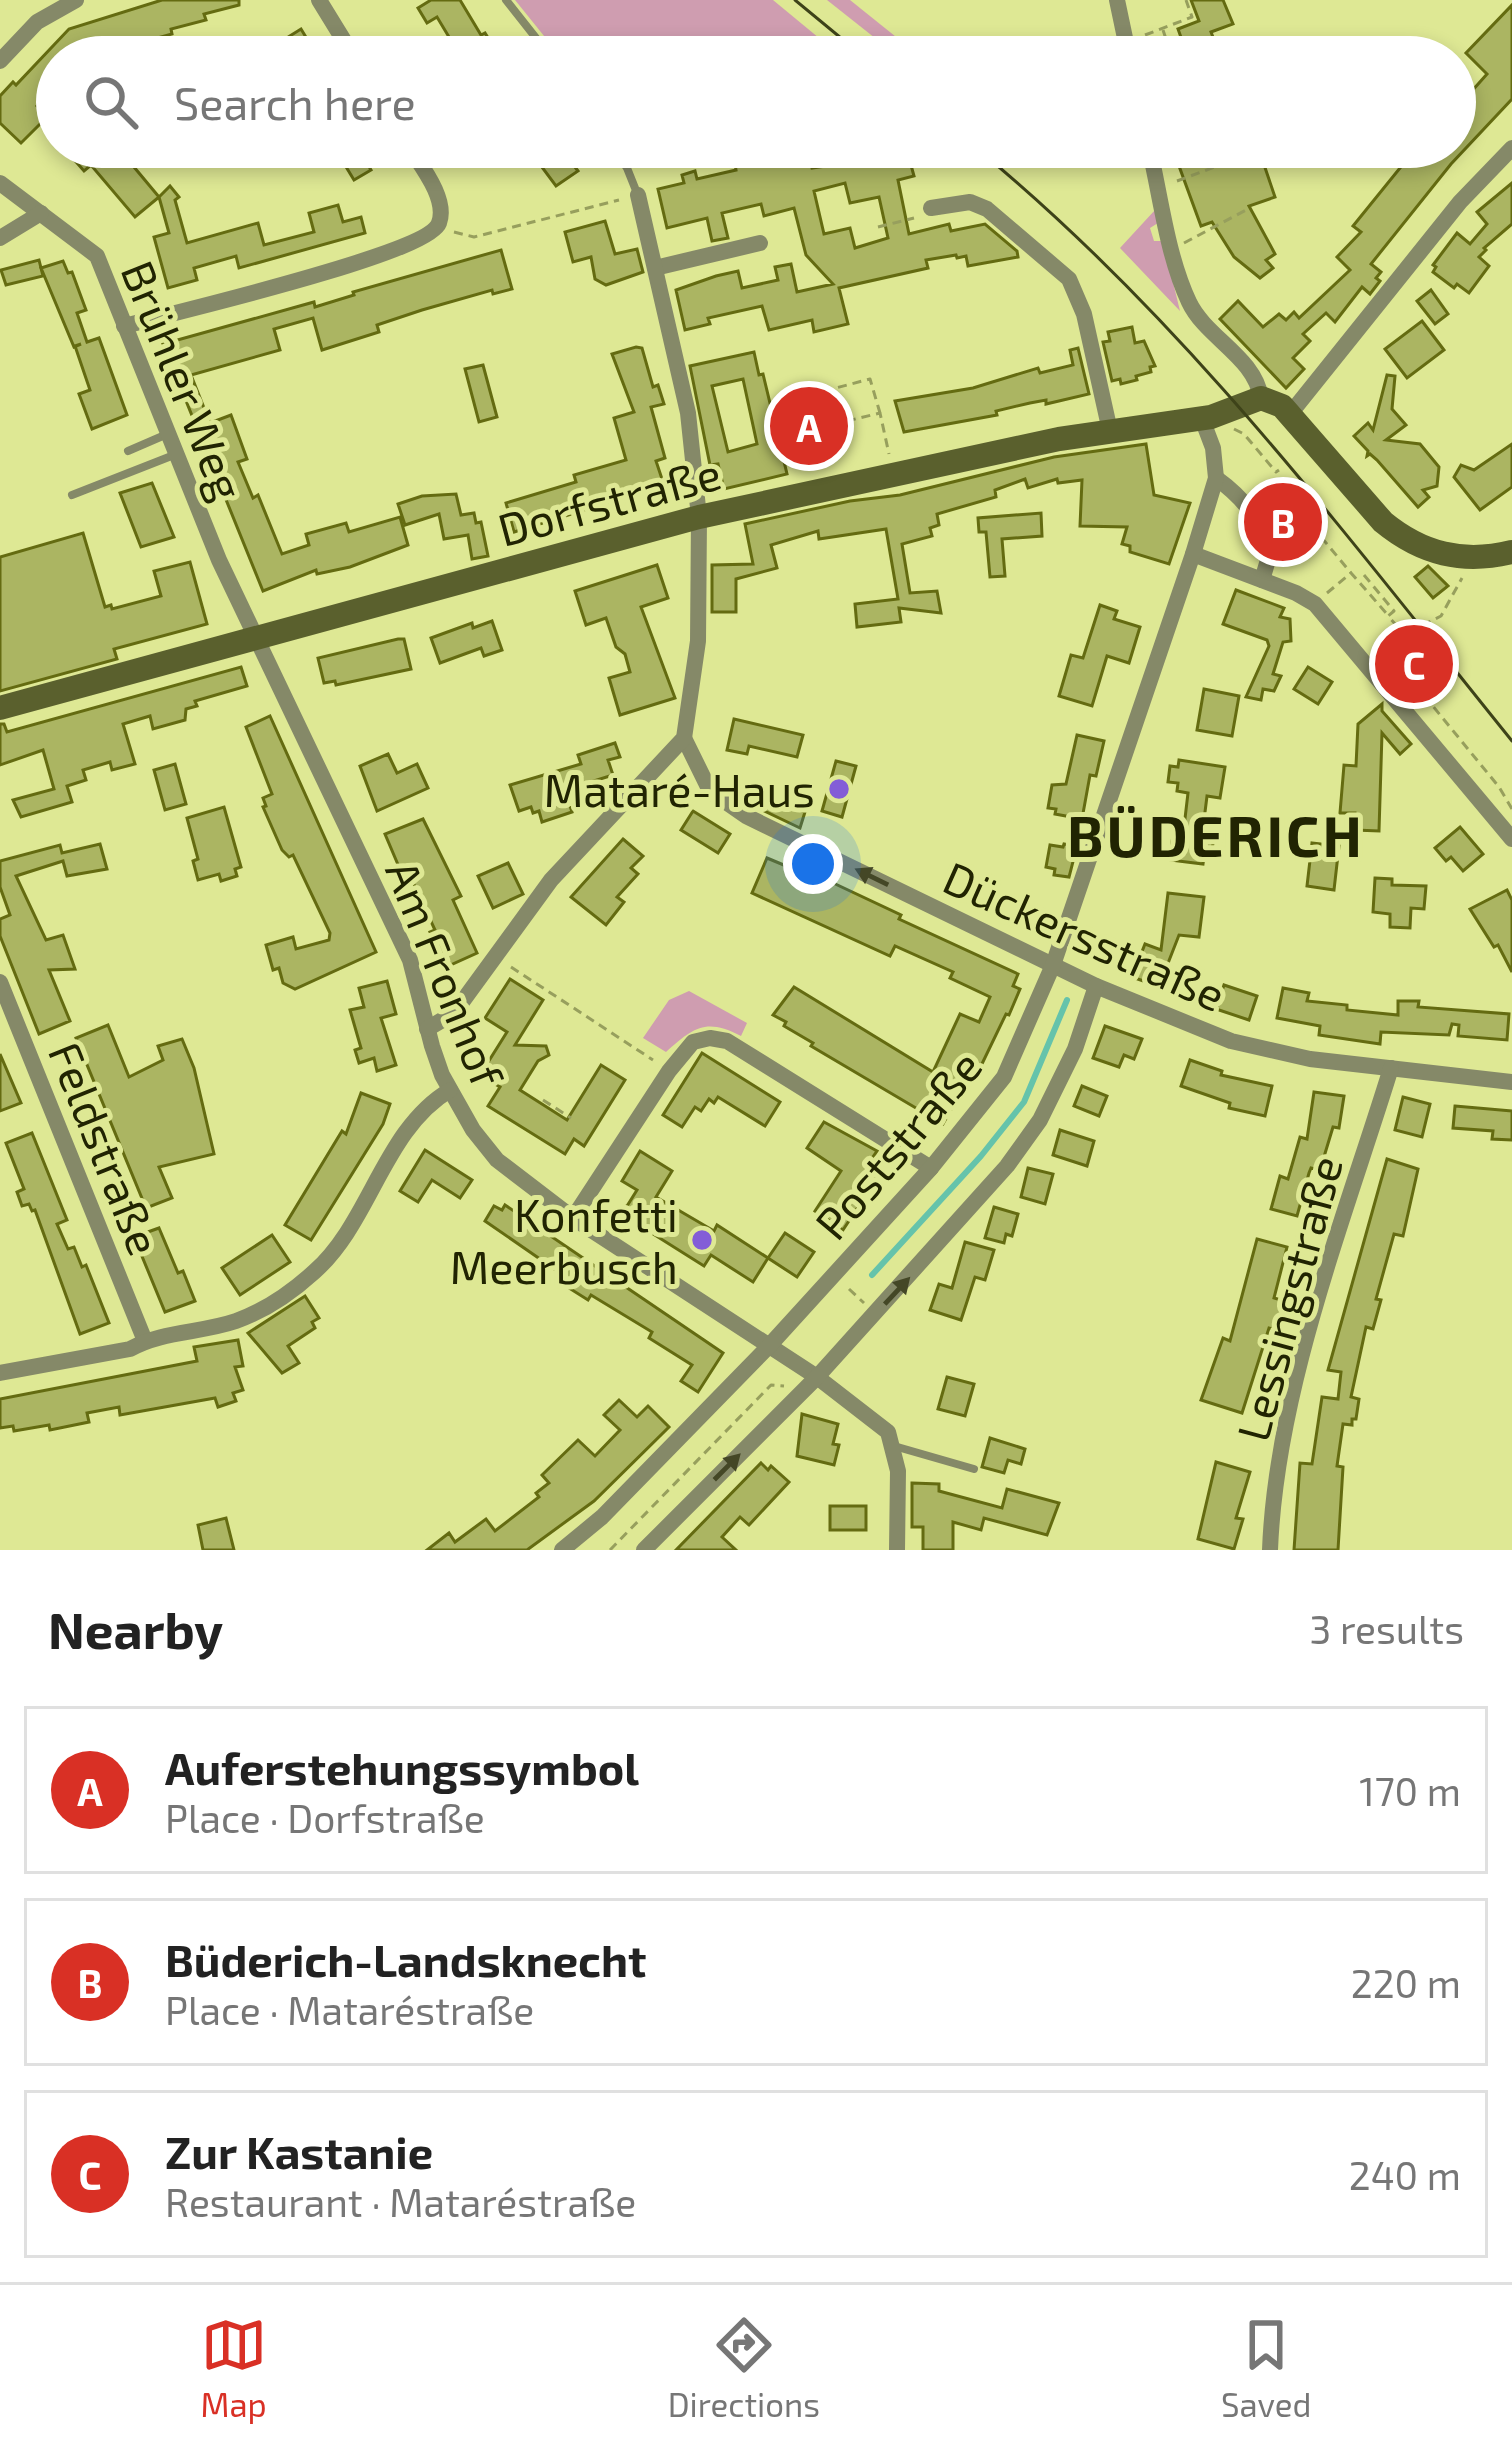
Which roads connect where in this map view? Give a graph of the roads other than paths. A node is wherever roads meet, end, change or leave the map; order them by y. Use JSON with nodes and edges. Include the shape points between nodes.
{"nodes":[{"id":1,"x":76,"y":0,"type":"edge"},
{"id":2,"x":319,"y":0,"type":"edge"},
{"id":3,"x":506,"y":0,"type":"edge"},
{"id":4,"x":1117,"y":0,"type":"edge"},
{"id":5,"x":341,"y":36,"type":"edge"},
{"id":6,"x":534,"y":36,"type":"edge"},
{"id":7,"x":1125,"y":36,"type":"edge"},
{"id":8,"x":0,"y":61,"type":"edge"},
{"id":9,"x":1512,"y":148,"type":"edge"},
{"id":10,"x":421,"y":168,"type":"edge"},
{"id":11,"x":628,"y":168,"type":"edge"},
{"id":12,"x":1154,"y":168,"type":"edge"},
{"id":13,"x":0,"y":183,"type":"edge"},
{"id":14,"x":638,"y":195,"type":"joint"},
{"id":15,"x":932,"y":208,"type":"road end"},
{"id":16,"x":41,"y":213,"type":"junction"},
{"id":17,"x":0,"y":238,"type":"edge"},
{"id":18,"x":760,"y":242,"type":"dead end"},
{"id":19,"x":655,"y":268,"type":"junction"},
{"id":20,"x":124,"y":326,"type":"junction"},
{"id":21,"x":1253,"y":400,"type":"junction"},
{"id":22,"x":1290,"y":414,"type":"junction"},
{"id":23,"x":1206,"y":418,"type":"junction"},
{"id":24,"x":1110,"y":431,"type":"junction"},
{"id":25,"x":166,"y":435,"type":"junction"},
{"id":26,"x":128,"y":451,"type":"dead end"},
{"id":27,"x":175,"y":454,"type":"junction"},
{"id":28,"x":1216,"y":478,"type":"junction"},
{"id":29,"x":72,"y":495,"type":"dead end"},
{"id":30,"x":699,"y":517,"type":"junction"},
{"id":31,"x":1512,"y":552,"type":"edge"},
{"id":32,"x":1193,"y":554,"type":"junction"},
{"id":33,"x":1262,"y":580,"type":"junction"},
{"id":34,"x":260,"y":638,"type":"junction"},
{"id":35,"x":0,"y":709,"type":"edge"},
{"id":36,"x":684,"y":738,"type":"junction"},
{"id":37,"x":1512,"y":839,"type":"edge"},
{"id":38,"x":1053,"y":965,"type":"junction"},
{"id":39,"x":0,"y":982,"type":"edge"},
{"id":40,"x":1096,"y":986,"type":"junction"},
{"id":41,"x":427,"y":1029,"type":"junction"},
{"id":42,"x":1391,"y":1067,"type":"junction"},
{"id":43,"x":1512,"y":1082,"type":"edge"},
{"id":44,"x":450,"y":1090,"type":"junction"},
{"id":45,"x":931,"y":1168,"type":"junction"},
{"id":46,"x":573,"y":1218,"type":"junction"},
{"id":47,"x":145,"y":1341,"type":"junction"},
{"id":48,"x":769,"y":1346,"type":"junction"},
{"id":49,"x":0,"y":1373,"type":"edge"},
{"id":50,"x":811,"y":1383,"type":"junction"},
{"id":51,"x":894,"y":1446,"type":"junction"},
{"id":52,"x":974,"y":1469,"type":"dead end"},
{"id":53,"x":562,"y":1550,"type":"edge"},
{"id":54,"x":644,"y":1550,"type":"edge"},
{"id":55,"x":897,"y":1550,"type":"edge"},
{"id":56,"x":1270,"y":1550,"type":"edge"}],
"edges":[{"from":1,"to":8,"type":"street","via":[[38,22]]},
{"from":2,"to":5,"type":"street"},
{"from":3,"to":6,"type":"lane"},
{"from":4,"to":7,"type":"street"},
{"from":9,"to":22,"type":"street"},
{"from":10,"to":20,"type":"street","via":[[439,223],[415,244]]},
{"from":11,"to":14,"type":"lane"},
{"from":12,"to":21,"type":"street","via":[[1191,307],[1254,375]]},
{"from":13,"to":16,"type":"street","name":"Brühler Weg"},
{"from":14,"to":19,"type":"street"},
{"from":15,"to":24,"type":"street","via":[[970,202],[987,209],[1069,279]]},
{"from":16,"to":17,"type":"street"},
{"from":16,"to":20,"type":"street","name":"Brühler Weg","via":[[97,256]]},
{"from":18,"to":19,"type":"street"},
{"from":19,"to":30,"type":"street","via":[[688,413]]},
{"from":20,"to":25,"type":"street","name":"Brühler Weg"},
{"from":21,"to":22,"type":"main road","via":[[1276,401]]},
{"from":21,"to":23,"type":"main road","name":"Dorfstraße"},
{"from":22,"to":31,"type":"main road","via":[[1401,537],[1467,558]]},
{"from":23,"to":24,"type":"main road","name":"Dorfstraße"},
{"from":23,"to":28,"type":"street"},
{"from":24,"to":30,"type":"main road","name":"Dorfstraße"},
{"from":25,"to":26,"type":"lane"},
{"from":25,"to":27,"type":"street","name":"Brühler Weg"},
{"from":27,"to":29,"type":"lane"},
{"from":27,"to":34,"type":"street","name":"Brühler Weg"},
{"from":28,"to":32,"type":"street","name":"Poststraße"},
{"from":28,"to":33,"type":"street","via":[[1255,513],[1271,550]]},
{"from":30,"to":34,"type":"main road","name":"Dorfstraße"},
{"from":30,"to":36,"type":"street","via":[[698,641]]},
{"from":32,"to":33,"type":"street"},
{"from":32,"to":38,"type":"street","name":"Poststraße"},
{"from":33,"to":37,"type":"street","via":[[1315,604]]},
{"from":34,"to":35,"type":"main road","name":"Dorfstraße"},
{"from":34,"to":41,"type":"street","name":"Am Fronhof","via":[[410,960]]},
{"from":38,"to":36,"type":"street","name":"Dückersstraße","one_way":true,"via":[[746,816],[710,791]]},
{"from":36,"to":41,"type":"street","via":[[551,880],[454,1013]]},
{"from":38,"to":40,"type":"street","name":"Dückersstraße"},
{"from":38,"to":45,"type":"street","name":"Poststraße","via":[[1004,1077]]},
{"from":39,"to":47,"type":"street","name":"Feldstraße"},
{"from":40,"to":42,"type":"street","name":"Dückersstraße","via":[[1231,1041]]},
{"from":50,"to":40,"type":"street","name":"Poststraße","one_way":true,"via":[[1007,1166],[1076,1049]]},
{"from":41,"to":44,"type":"street","name":"Am Fronhof"},
{"from":42,"to":43,"type":"street","name":"Dückersstraße"},
{"from":42,"to":56,"type":"street","name":"Lessingstraße","via":[[1298,1371],[1272,1498]]},
{"from":44,"to":46,"type":"street","name":"Am Fronhof","via":[[497,1160]]},
{"from":44,"to":47,"type":"street","via":[[418,1113],[318,1269],[237,1321]]},
{"from":45,"to":46,"type":"street","via":[[710,1038],[693,1042],[669,1071]]},
{"from":45,"to":48,"type":"street","name":"Poststraße"},
{"from":46,"to":48,"type":"street","name":"Am Fronhof"},
{"from":47,"to":49,"type":"street"},
{"from":48,"to":50,"type":"street","name":"Am Fronhof"},
{"from":48,"to":53,"type":"street","name":"Poststraße"},
{"from":50,"to":51,"type":"street","name":"Am Fronhof","via":[[871,1415]]},
{"from":54,"to":50,"type":"street","name":"Poststraße","one_way":true},
{"from":51,"to":52,"type":"lane"},
{"from":51,"to":55,"type":"street"}]}
